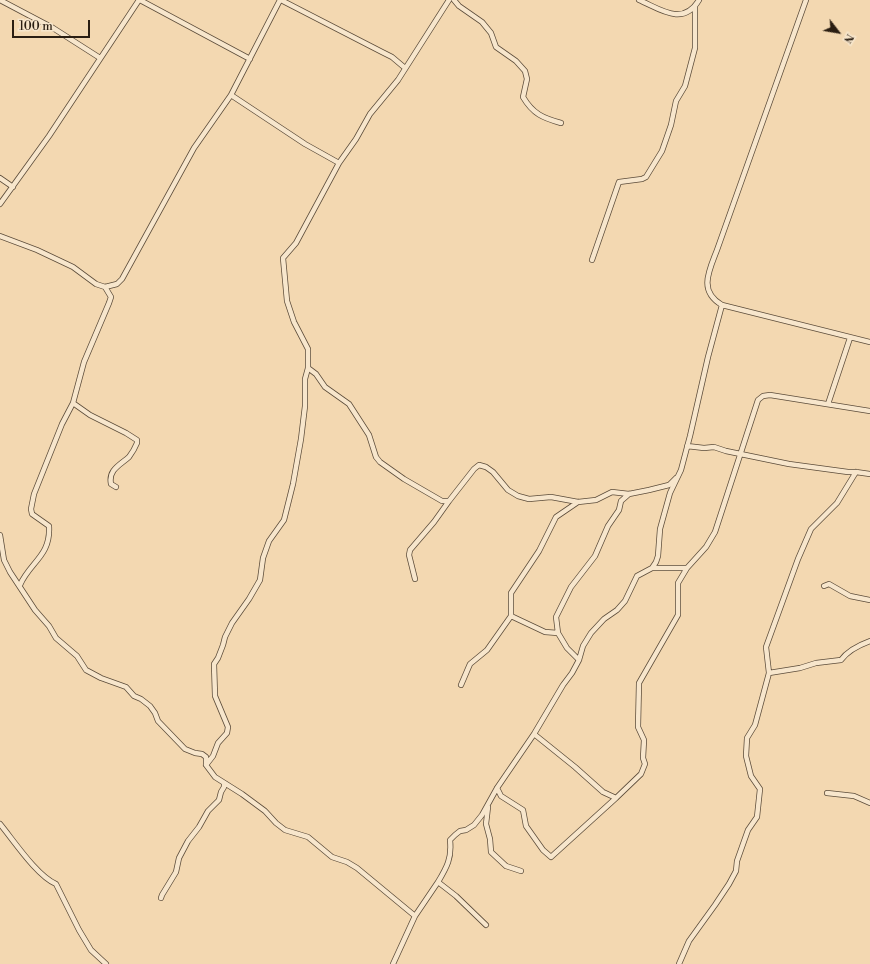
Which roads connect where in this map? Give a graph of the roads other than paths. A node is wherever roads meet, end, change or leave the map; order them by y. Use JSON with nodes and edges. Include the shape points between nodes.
{"nodes":[{"id":1,"x":0,"y":0,"type":"edge"},
{"id":2,"x":140,"y":0,"type":"edge"},
{"id":3,"x":280,"y":0,"type":"edge"},
{"id":4,"x":449,"y":0,"type":"edge"},
{"id":5,"x":454,"y":0,"type":"edge"},
{"id":6,"x":638,"y":0,"type":"edge"},
{"id":7,"x":699,"y":0,"type":"edge"},
{"id":8,"x":806,"y":0,"type":"edge"},
{"id":9,"x":695,"y":6,"type":"junction"},
{"id":10,"x":100,"y":58,"type":"junction"},
{"id":11,"x":250,"y":59,"type":"junction"},
{"id":12,"x":405,"y":68,"type":"junction"},
{"id":13,"x":231,"y":95,"type":"junction"},
{"id":14,"x":561,"y":123,"type":"dead end"},
{"id":15,"x":339,"y":163,"type":"junction"},
{"id":16,"x":0,"y":178,"type":"edge"},
{"id":17,"x":13,"y":187,"type":"junction"},
{"id":18,"x":0,"y":204,"type":"edge"},
{"id":19,"x":0,"y":236,"type":"edge"},
{"id":20,"x":592,"y":260,"type":"dead end"},
{"id":21,"x":105,"y":287,"type":"junction"},
{"id":22,"x":722,"y":305,"type":"junction"},
{"id":23,"x":850,"y":338,"type":"junction"},
{"id":24,"x":870,"y":342,"type":"edge"},
{"id":25,"x":308,"y":368,"type":"junction"},
{"id":26,"x":73,"y":402,"type":"junction"},
{"id":27,"x":828,"y":404,"type":"junction"},
{"id":28,"x":870,"y":411,"type":"edge"},
{"id":29,"x":687,"y":446,"type":"junction"},
{"id":30,"x":739,"y":453,"type":"junction"},
{"id":31,"x":856,"y":472,"type":"junction"},
{"id":32,"x":870,"y":474,"type":"edge"},
{"id":33,"x":677,"y":477,"type":"junction"},
{"id":34,"x":116,"y":487,"type":"dead end"},
{"id":35,"x":629,"y":494,"type":"junction"},
{"id":36,"x":449,"y":501,"type":"junction"},
{"id":37,"x":578,"y":502,"type":"junction"},
{"id":38,"x":0,"y":535,"type":"edge"},
{"id":39,"x":652,"y":568,"type":"junction"},
{"id":40,"x":687,"y":568,"type":"junction"},
{"id":41,"x":414,"y":579,"type":"dead end"},
{"id":42,"x":20,"y":585,"type":"junction"},
{"id":43,"x":824,"y":586,"type":"dead end"},
{"id":44,"x":870,"y":600,"type":"edge"},
{"id":45,"x":511,"y":616,"type":"junction"},
{"id":46,"x":558,"y":633,"type":"junction"},
{"id":47,"x":870,"y":641,"type":"edge"},
{"id":48,"x":579,"y":660,"type":"junction"},
{"id":49,"x":769,"y":673,"type":"junction"},
{"id":50,"x":461,"y":685,"type":"dead end"},
{"id":51,"x":534,"y":734,"type":"junction"},
{"id":52,"x":206,"y":766,"type":"junction"},
{"id":53,"x":224,"y":783,"type":"junction"},
{"id":54,"x":497,"y":788,"type":"junction"},
{"id":55,"x":828,"y":793,"type":"dead end"},
{"id":56,"x":616,"y":798,"type":"junction"},
{"id":57,"x":870,"y":803,"type":"edge"},
{"id":58,"x":488,"y":806,"type":"junction"},
{"id":59,"x":0,"y":824,"type":"edge"},
{"id":60,"x":521,"y":871,"type":"dead end"},
{"id":61,"x":438,"y":882,"type":"junction"},
{"id":62,"x":161,"y":898,"type":"dead end"},
{"id":63,"x":415,"y":916,"type":"junction"},
{"id":64,"x":486,"y":925,"type":"dead end"},
{"id":65,"x":106,"y":964,"type":"edge"},
{"id":66,"x":393,"y":964,"type":"edge"},
{"id":67,"x":679,"y":964,"type":"edge"}],
"edges":[{"from":1,"to":10,"type":"street","via":[[53,28]]},
{"from":2,"to":10,"type":"street"},
{"from":2,"to":11,"type":"street"},
{"from":3,"to":11,"type":"street"},
{"from":3,"to":12,"type":"street","via":[[382,52]]},
{"from":4,"to":12,"type":"street"},
{"from":5,"to":14,"type":"street","via":[[482,22],[491,33],[496,47],[525,71],[527,79],[523,98],[527,105],[543,118]]},
{"from":6,"to":9,"type":"street","via":[[681,15]]},
{"from":7,"to":9,"type":"street"},
{"from":8,"to":22,"type":"street","via":[[707,280],[712,297]]},
{"from":9,"to":20,"type":"street","via":[[695,48],[685,86],[676,101],[662,151],[646,177],[620,182]]},
{"from":10,"to":17,"type":"street"},
{"from":11,"to":13,"type":"street"},
{"from":12,"to":15,"type":"street","via":[[370,114]]},
{"from":13,"to":15,"type":"street","via":[[305,144]]},
{"from":13,"to":21,"type":"street","via":[[194,148],[122,279]]},
{"from":15,"to":25,"type":"street","via":[[296,243],[283,258],[287,301],[294,322],[308,349]]},
{"from":16,"to":17,"type":"street"},
{"from":17,"to":18,"type":"street"},
{"from":19,"to":21,"type":"street","via":[[74,267],[96,284]]},
{"from":21,"to":26,"type":"street","via":[[110,297],[109,303],[84,362]]},
{"from":22,"to":23,"type":"street"},
{"from":22,"to":29,"type":"street"},
{"from":23,"to":24,"type":"street"},
{"from":23,"to":27,"type":"street"},
{"from":25,"to":36,"type":"street","via":[[325,387],[349,404],[369,435],[380,462],[430,495],[442,501]]},
{"from":25,"to":52,"type":"street","via":[[301,439],[284,520],[269,541],[263,558],[260,580],[232,623],[214,664],[214,696],[228,727],[227,733],[218,743]]},
{"from":26,"to":34,"type":"street","via":[[90,415],[137,440],[138,443],[130,456],[111,473],[111,484]]},
{"from":26,"to":42,"type":"street","via":[[34,494],[31,509],[32,514],[49,526],[47,548],[24,576]]},
{"from":27,"to":28,"type":"street"},
{"from":27,"to":30,"type":"street","via":[[770,394],[763,396],[758,400]]},
{"from":29,"to":30,"type":"street","via":[[714,447]]},
{"from":29,"to":33,"type":"street"},
{"from":30,"to":31,"type":"street","via":[[789,464]]},
{"from":30,"to":40,"type":"street","via":[[715,532],[706,548]]},
{"from":31,"to":32,"type":"street"},
{"from":31,"to":49,"type":"street","via":[[837,503],[811,529],[798,559],[766,647]]},
{"from":33,"to":35,"type":"street","via":[[669,485]]},
{"from":33,"to":39,"type":"street","via":[[660,529],[658,556]]},
{"from":35,"to":37,"type":"street","via":[[612,492],[596,500]]},
{"from":35,"to":46,"type":"street","via":[[621,500],[619,510],[608,526],[596,556],[571,587],[556,617]]},
{"from":36,"to":37,"type":"street","via":[[480,465],[493,472],[508,490],[518,496],[529,499],[551,497]]},
{"from":36,"to":41,"type":"street","via":[[410,550]]},
{"from":37,"to":45,"type":"street","via":[[556,517],[511,593]]},
{"from":38,"to":42,"type":"street","via":[[4,560]]},
{"from":39,"to":40,"type":"street"},
{"from":39,"to":48,"type":"street","via":[[637,576],[625,601],[591,633],[583,646]]},
{"from":40,"to":56,"type":"street","via":[[678,583],[678,615],[639,684],[638,726],[644,740],[642,758],[645,764],[641,774]]},
{"from":42,"to":52,"type":"street","via":[[56,638],[77,656],[86,670],[126,687],[134,696],[150,706],[165,730],[185,749],[206,757]]},
{"from":43,"to":44,"type":"street","via":[[829,584],[850,596]]},
{"from":45,"to":46,"type":"street","via":[[545,632]]},
{"from":45,"to":50,"type":"street","via":[[487,650],[470,664]]},
{"from":46,"to":48,"type":"street","via":[[567,648]]},
{"from":47,"to":49,"type":"street","via":[[858,645],[841,660]]},
{"from":48,"to":51,"type":"street"},
{"from":49,"to":67,"type":"street","via":[[755,725],[747,744],[746,756],[751,776],[760,789],[757,817],[748,830],[736,871],[689,941]]},
{"from":51,"to":54,"type":"street"},
{"from":51,"to":56,"type":"street","via":[[603,792]]},
{"from":52,"to":53,"type":"street"},
{"from":53,"to":62,"type":"street","via":[[219,800],[208,811],[178,858],[176,872]]},
{"from":53,"to":63,"type":"street","via":[[265,811],[285,830],[308,838],[332,857],[357,868]]},
{"from":54,"to":56,"type":"street","via":[[501,796],[523,810],[526,826],[551,857]]},
{"from":54,"to":58,"type":"street"},
{"from":55,"to":57,"type":"street","via":[[854,796]]},
{"from":58,"to":60,"type":"street","via":[[486,824],[491,852],[506,866]]},
{"from":58,"to":61,"type":"street","via":[[474,825],[460,831],[450,840],[451,852]]},
{"from":59,"to":65,"type":"street","via":[[40,874],[56,884],[91,950]]},
{"from":61,"to":63,"type":"street"},
{"from":61,"to":64,"type":"street"},
{"from":63,"to":66,"type":"street"}]}
